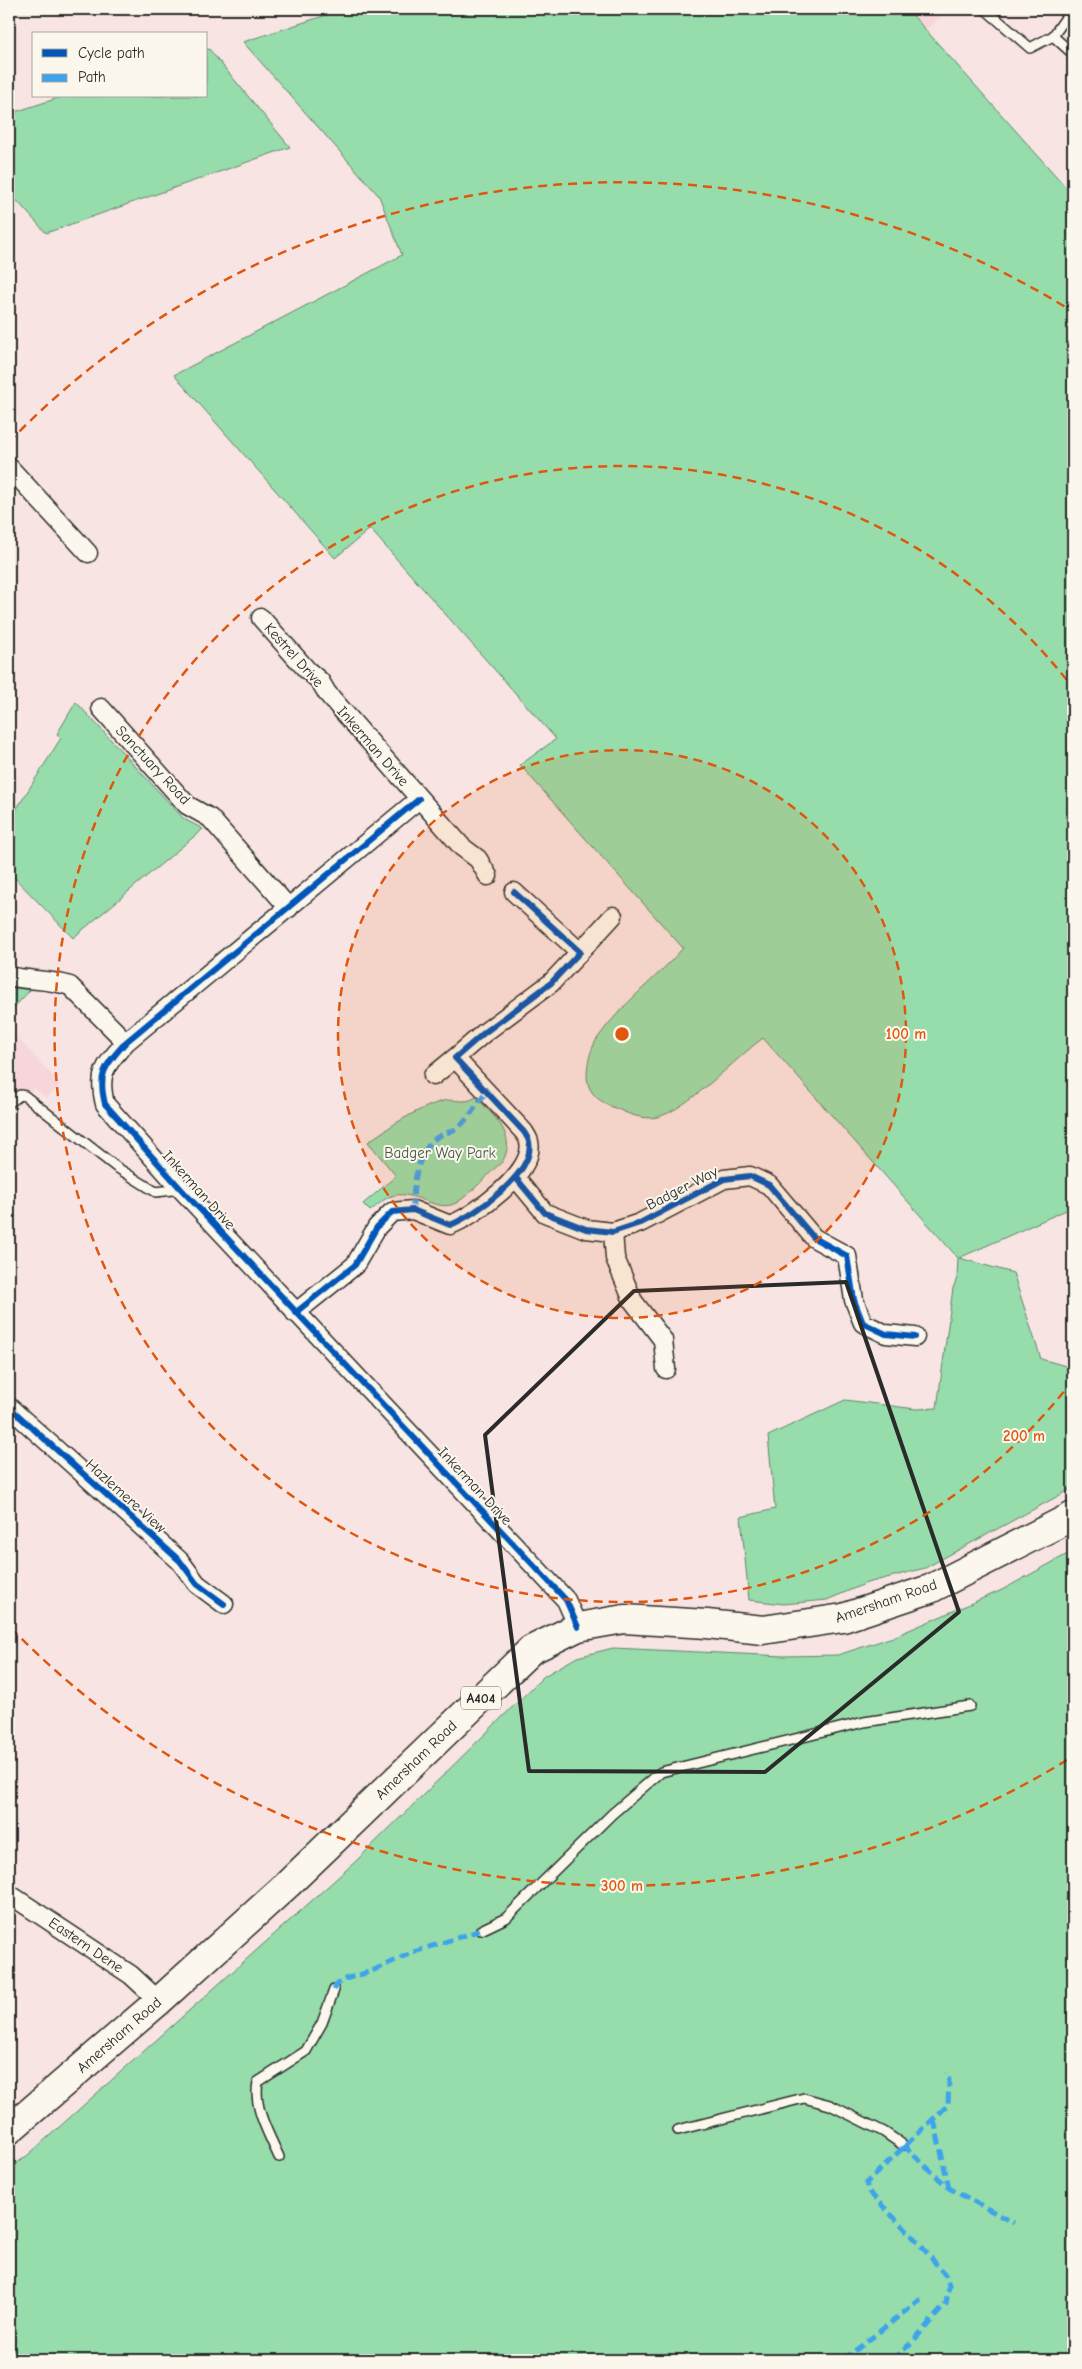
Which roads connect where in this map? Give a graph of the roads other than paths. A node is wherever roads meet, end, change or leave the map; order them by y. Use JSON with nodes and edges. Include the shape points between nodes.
{"nodes":[{"id":1,"x":985,"y":9,"type":"edge"},
{"id":2,"x":1072,"y":9,"type":"edge"},
{"id":3,"x":1053,"y":36,"type":"junction"},
{"id":4,"x":1073,"y":54,"type":"edge"},
{"id":5,"x":9,"y":467,"type":"edge"},
{"id":6,"x":88,"y":553,"type":"dead end"},
{"id":7,"x":261,"y":618,"type":"dead end"},
{"id":8,"x":327,"y":693,"type":"joint"},
{"id":9,"x":101,"y":708,"type":"dead end"},
{"id":10,"x":419,"y":799,"type":"junction"},
{"id":11,"x":488,"y":876,"type":"dead end"},
{"id":12,"x":514,"y":892,"type":"dead end"},
{"id":13,"x":289,"y":908,"type":"junction"},
{"id":14,"x":613,"y":916,"type":"dead end"},
{"id":15,"x":580,"y":952,"type":"junction"},
{"id":16,"x":9,"y":976,"type":"edge"},
{"id":17,"x":126,"y":1042,"type":"junction"},
{"id":18,"x":455,"y":1058,"type":"junction"},
{"id":19,"x":433,"y":1076,"type":"dead end"},
{"id":20,"x":9,"y":1103,"type":"edge"},
{"id":21,"x":516,"y":1178,"type":"junction"},
{"id":22,"x":181,"y":1189,"type":"junction"},
{"id":23,"x":613,"y":1232,"type":"junction"},
{"id":24,"x":296,"y":1313,"type":"junction"},
{"id":25,"x":915,"y":1337,"type":"dead end"},
{"id":26,"x":666,"y":1369,"type":"dead end"},
{"id":27,"x":9,"y":1407,"type":"edge"},
{"id":28,"x":1073,"y":1516,"type":"edge"},
{"id":29,"x":224,"y":1604,"type":"dead end"},
{"id":30,"x":578,"y":1626,"type":"junction"},
{"id":31,"x":970,"y":1706,"type":"dead end"},
{"id":32,"x":9,"y":1894,"type":"edge"},
{"id":33,"x":480,"y":1930,"type":"dead end"},
{"id":34,"x":334,"y":1990,"type":"dead end"},
{"id":35,"x":158,"y":2001,"type":"junction"},
{"id":36,"x":9,"y":2130,"type":"edge"},
{"id":37,"x":678,"y":2130,"type":"dead end"},
{"id":38,"x":903,"y":2145,"type":"dead end"},
{"id":39,"x":279,"y":2157,"type":"dead end"}],
"edges":[{"from":1,"to":3,"type":"lane","via":[[1030,48]]},
{"from":2,"to":3,"type":"lane"},
{"from":3,"to":4,"type":"lane"},
{"from":5,"to":6,"type":"street"},
{"from":7,"to":8,"type":"street","name":"Kestrel Drive","via":[[307,670],[320,680]]},
{"from":8,"to":10,"type":"street","name":"Inkerman Drive"},
{"from":9,"to":13,"type":"street","name":"Sanctuary Road","via":[[188,805],[210,818]]},
{"from":10,"to":11,"type":"street","name":"Inkerman Drive","via":[[462,847],[478,859]]},
{"from":10,"to":13,"type":"street","name":"Inkerman Drive"},
{"from":12,"to":15,"type":"street"},
{"from":13,"to":17,"type":"street","name":"Inkerman Drive"},
{"from":14,"to":15,"type":"street"},
{"from":15,"to":18,"type":"street","via":[[551,984]]},
{"from":16,"to":17,"type":"street","via":[[70,986]]},
{"from":17,"to":22,"type":"street","name":"Inkerman Drive","via":[[104,1067],[100,1086],[105,1104]]},
{"from":18,"to":19,"type":"street"},
{"from":18,"to":21,"type":"street","via":[[524,1132],[529,1142],[528,1159]]},
{"from":20,"to":22,"type":"lane","via":[[20,1095],[25,1096],[116,1167],[156,1192]]},
{"from":21,"to":23,"type":"street","name":"Badger Way","via":[[545,1213],[586,1229]]},
{"from":21,"to":24,"type":"street","via":[[465,1219],[450,1225],[413,1210],[392,1212],[377,1227],[355,1265]]},
{"from":22,"to":24,"type":"street","name":"Inkerman Drive"},
{"from":23,"to":25,"type":"street","name":"Badger Way","via":[[640,1223],[724,1179],[750,1176],[769,1185],[814,1238],[847,1256],[854,1300],[864,1323],[886,1334]]},
{"from":23,"to":26,"type":"street","via":[[615,1258],[633,1301],[663,1340]]},
{"from":24,"to":30,"type":"street","name":"Inkerman Drive","via":[[566,1600]]},
{"from":27,"to":29,"type":"street","name":"Hazlemere View","via":[[180,1562],[197,1584]]},
{"from":28,"to":30,"type":"main road","name":"Amersham Road","number":"A404","via":[[930,1589],[843,1618],[763,1630],[624,1619]]},
{"from":30,"to":35,"type":"main road","name":"Amersham Road","number":"A404","via":[[531,1650],[288,1884]]},
{"from":31,"to":33,"type":"lane","via":[[864,1722],[661,1772],[612,1814],[506,1918]]},
{"from":32,"to":35,"type":"street","name":"Eastern Dene","via":[[131,1975]]},
{"from":34,"to":39,"type":"lane","via":[[322,2023],[306,2051],[258,2082],[260,2113]]},
{"from":35,"to":36,"type":"main road","name":"Amersham Road","number":"A404"},
{"from":37,"to":38,"type":"lane","via":[[804,2098],[838,2109]]}]}
